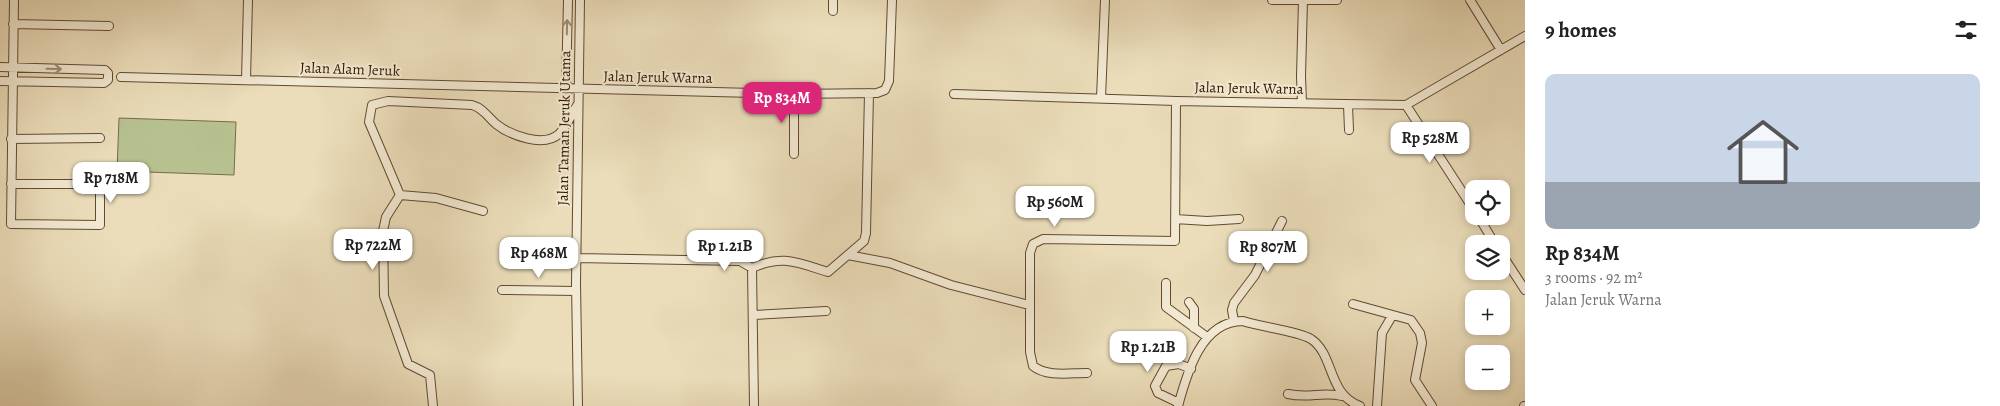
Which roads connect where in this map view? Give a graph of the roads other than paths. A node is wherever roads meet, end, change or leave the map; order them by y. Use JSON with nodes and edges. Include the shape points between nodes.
{"nodes":[{"id":1,"x":14,"y":0,"type":"edge"},
{"id":2,"x":248,"y":0,"type":"edge"},
{"id":3,"x":568,"y":0,"type":"edge"},
{"id":4,"x":580,"y":0,"type":"edge"},
{"id":5,"x":833,"y":0,"type":"edge"},
{"id":6,"x":892,"y":0,"type":"edge"},
{"id":7,"x":1105,"y":0,"type":"edge"},
{"id":8,"x":1272,"y":0,"type":"edge"},
{"id":9,"x":1303,"y":0,"type":"edge"},
{"id":10,"x":1337,"y":0,"type":"edge"},
{"id":11,"x":1470,"y":0,"type":"edge"},
{"id":12,"x":833,"y":11,"type":"dead end"},
{"id":13,"x":13,"y":24,"type":"junction"},
{"id":14,"x":109,"y":26,"type":"dead end"},
{"id":15,"x":1525,"y":36,"type":"edge"},
{"id":16,"x":1501,"y":50,"type":"junction"},
{"id":17,"x":6,"y":67,"type":"edge"},
{"id":18,"x":121,"y":77,"type":"dead end"},
{"id":19,"x":246,"y":80,"type":"junction"},
{"id":20,"x":6,"y":81,"type":"edge"},
{"id":21,"x":566,"y":88,"type":"junction"},
{"id":22,"x":578,"y":89,"type":"junction"},
{"id":23,"x":869,"y":93,"type":"junction"},
{"id":24,"x":794,"y":94,"type":"junction"},
{"id":25,"x":954,"y":94,"type":"dead end"},
{"id":26,"x":1101,"y":98,"type":"junction"},
{"id":27,"x":1176,"y":101,"type":"junction"},
{"id":28,"x":1302,"y":103,"type":"junction"},
{"id":29,"x":578,"y":104,"type":"junction"},
{"id":30,"x":1348,"y":104,"type":"junction"},
{"id":31,"x":1406,"y":105,"type":"junction"},
{"id":32,"x":1349,"y":130,"type":"dead end"},
{"id":33,"x":11,"y":138,"type":"junction"},
{"id":34,"x":100,"y":138,"type":"dead end"},
{"id":35,"x":794,"y":154,"type":"dead end"},
{"id":36,"x":11,"y":184,"type":"junction"},
{"id":37,"x":400,"y":195,"type":"junction"},
{"id":38,"x":1465,"y":196,"type":"edge"},
{"id":39,"x":483,"y":211,"type":"dead end"},
{"id":40,"x":1175,"y":219,"type":"junction"},
{"id":41,"x":1239,"y":219,"type":"dead end"},
{"id":42,"x":1282,"y":221,"type":"dead end"},
{"id":43,"x":848,"y":255,"type":"junction"},
{"id":44,"x":577,"y":258,"type":"junction"},
{"id":45,"x":1510,"y":267,"type":"edge"},
{"id":46,"x":752,"y":268,"type":"junction"},
{"id":47,"x":1166,"y":283,"type":"dead end"},
{"id":48,"x":502,"y":290,"type":"dead end"},
{"id":49,"x":1525,"y":290,"type":"edge"},
{"id":50,"x":576,"y":291,"type":"junction"},
{"id":51,"x":1189,"y":302,"type":"dead end"},
{"id":52,"x":1353,"y":304,"type":"dead end"},
{"id":53,"x":1029,"y":305,"type":"junction"},
{"id":54,"x":826,"y":311,"type":"dead end"},
{"id":55,"x":754,"y":315,"type":"junction"},
{"id":56,"x":1392,"y":316,"type":"junction"},
{"id":57,"x":1234,"y":321,"type":"junction"},
{"id":58,"x":1194,"y":328,"type":"junction"},
{"id":59,"x":1207,"y":337,"type":"junction"},
{"id":60,"x":1191,"y":369,"type":"junction"},
{"id":61,"x":1087,"y":373,"type":"dead end"},
{"id":62,"x":1288,"y":394,"type":"dead end"},
{"id":63,"x":1342,"y":396,"type":"junction"},
{"id":64,"x":1179,"y":404,"type":"edge"},
{"id":65,"x":433,"y":406,"type":"edge"},
{"id":66,"x":578,"y":406,"type":"edge"},
{"id":67,"x":754,"y":406,"type":"edge"},
{"id":68,"x":1360,"y":406,"type":"edge"},
{"id":69,"x":1377,"y":406,"type":"edge"},
{"id":70,"x":1432,"y":406,"type":"edge"}],
"edges":[{"from":1,"to":13,"type":"street"},
{"from":2,"to":19,"type":"street"},
{"from":21,"to":3,"type":"street","name":"Jalan Taman Jeruk Utama","one_way":true},
{"from":4,"to":22,"type":"street","name":"Jalan Taman Jeruk Utama"},
{"from":5,"to":12,"type":"street"},
{"from":6,"to":23,"type":"street","name":"Jalan Jeruk Warna","via":[[888,86],[877,93]]},
{"from":7,"to":26,"type":"street"},
{"from":8,"to":9,"type":"street"},
{"from":9,"to":10,"type":"street"},
{"from":9,"to":28,"type":"street"},
{"from":11,"to":16,"type":"street"},
{"from":13,"to":14,"type":"street"},
{"from":13,"to":17,"type":"street"},
{"from":15,"to":16,"type":"street"},
{"from":16,"to":31,"type":"street"},
{"from":17,"to":20,"type":"street"},
{"from":17,"to":20,"type":"street","one_way":true,"via":[[105,70],[108,73],[108,80],[104,83]]},
{"from":18,"to":19,"type":"street","name":"Jalan Alam Jeruk"},
{"from":19,"to":21,"type":"street","name":"Jalan Alam Jeruk"},
{"from":20,"to":33,"type":"street"},
{"from":21,"to":22,"type":"street","name":"Jalan Alam Jeruk"},
{"from":22,"to":24,"type":"street","name":"Jalan Jeruk Warna"},
{"from":22,"to":29,"type":"street","name":"Jalan Taman Jeruk Utama"},
{"from":23,"to":24,"type":"street","name":"Jalan Jeruk Warna"},
{"from":23,"to":43,"type":"street","via":[[866,233],[864,241]]},
{"from":24,"to":35,"type":"street"},
{"from":25,"to":26,"type":"street","name":"Jalan Jeruk Warna"},
{"from":26,"to":27,"type":"street","name":"Jalan Jeruk Warna"},
{"from":27,"to":28,"type":"street","name":"Jalan Jeruk Warna"},
{"from":27,"to":40,"type":"street"},
{"from":28,"to":30,"type":"street","name":"Jalan Jeruk Warna"},
{"from":29,"to":37,"type":"street","via":[[558,135],[536,140],[499,126],[472,104],[377,102],[372,105],[370,122]]},
{"from":29,"to":44,"type":"street","name":"Jalan Taman Jeruk Utama"},
{"from":30,"to":31,"type":"street","name":"Jalan Jeruk Warna"},
{"from":30,"to":32,"type":"street"},
{"from":31,"to":38,"type":"street"},
{"from":33,"to":34,"type":"street"},
{"from":33,"to":36,"type":"street"},
{"from":36,"to":36,"type":"street","via":[[11,224],[100,225],[100,184]]},
{"from":37,"to":39,"type":"street","via":[[436,198]]},
{"from":37,"to":65,"type":"street","via":[[386,217],[383,231],[384,296],[408,364],[430,376]]},
{"from":40,"to":41,"type":"street"},
{"from":40,"to":53,"type":"street","via":[[1175,241],[1043,239],[1034,244],[1030,253]]},
{"from":42,"to":57,"type":"street","via":[[1255,275],[1234,303]]},
{"from":43,"to":46,"type":"street","via":[[828,272],[786,259]]},
{"from":43,"to":53,"type":"street","via":[[890,263],[951,285]]},
{"from":44,"to":46,"type":"street","via":[[740,261]]},
{"from":44,"to":50,"type":"street","name":"Jalan Taman Jeruk Utama"},
{"from":45,"to":49,"type":"street"},
{"from":46,"to":55,"type":"street"},
{"from":47,"to":58,"type":"street","via":[[1166,307]]},
{"from":48,"to":50,"type":"street"},
{"from":50,"to":66,"type":"street","name":"Jalan Taman Jeruk Utama"},
{"from":51,"to":58,"type":"street","via":[[1194,309]]},
{"from":52,"to":56,"type":"street"},
{"from":53,"to":61,"type":"street","via":[[1032,366],[1039,371],[1053,373]]},
{"from":54,"to":55,"type":"street"},
{"from":55,"to":67,"type":"street"},
{"from":56,"to":69,"type":"street","via":[[1382,333]]},
{"from":56,"to":70,"type":"street","via":[[1411,320],[1420,333],[1422,343],[1415,380]]},
{"from":57,"to":59,"type":"street"},
{"from":57,"to":63,"type":"street","via":[[1310,338],[1322,353]]},
{"from":58,"to":59,"type":"street"},
{"from":59,"to":60,"type":"street"},
{"from":60,"to":64,"type":"street"},
{"from":60,"to":64,"type":"street","via":[[1179,364],[1166,366],[1156,386],[1158,393]]},
{"from":62,"to":63,"type":"street"},
{"from":63,"to":68,"type":"street"}]}
